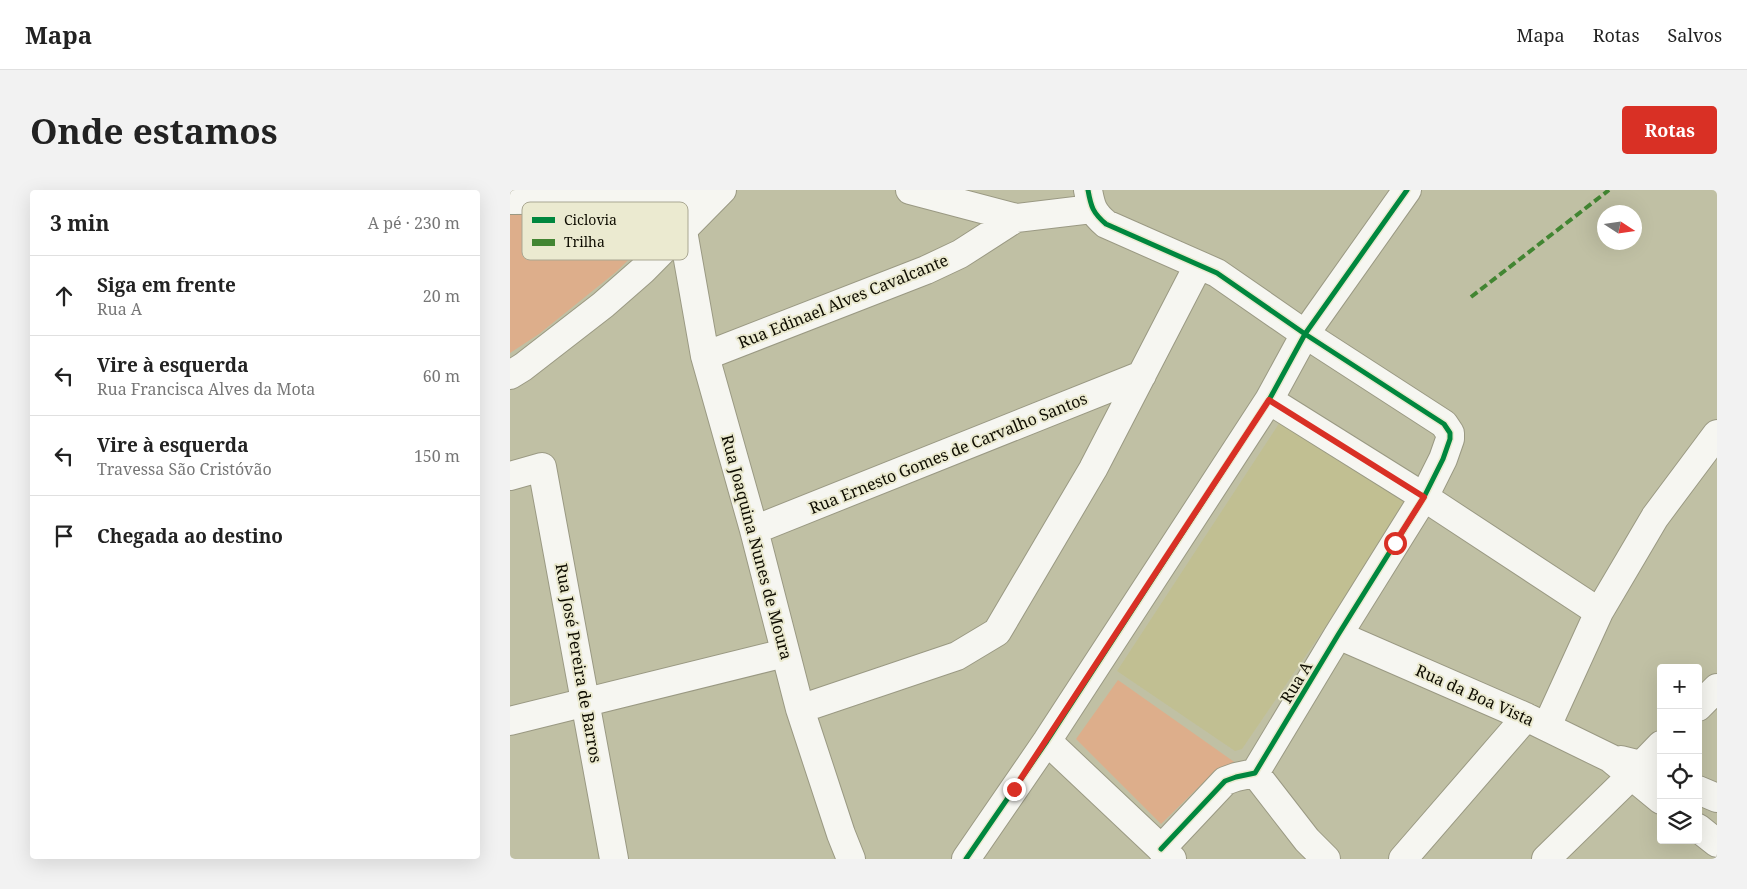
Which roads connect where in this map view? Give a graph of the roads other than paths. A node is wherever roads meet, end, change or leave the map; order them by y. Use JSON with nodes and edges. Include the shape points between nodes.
{"nodes":[{"id":1,"x":910,"y":190,"type":"edge"},
{"id":2,"x":1407,"y":190,"type":"edge"},
{"id":3,"x":1090,"y":199,"type":"edge"},
{"id":4,"x":510,"y":200,"type":"edge"},
{"id":5,"x":605,"y":202,"type":"edge"},
{"id":6,"x":700,"y":204,"type":"edge"},
{"id":7,"x":688,"y":218,"type":"edge"},
{"id":8,"x":1016,"y":218,"type":"junction"},
{"id":9,"x":652,"y":260,"type":"edge"},
{"id":10,"x":1198,"y":266,"type":"junction"},
{"id":11,"x":1305,"y":334,"type":"junction"},
{"id":12,"x":705,"y":356,"type":"junction"},
{"id":13,"x":510,"y":375,"type":"edge"},
{"id":14,"x":1142,"y":375,"type":"junction"},
{"id":15,"x":1269,"y":400,"type":"junction"},
{"id":16,"x":1717,"y":434,"type":"edge"},
{"id":17,"x":510,"y":476,"type":"edge"},
{"id":18,"x":1424,"y":497,"type":"junction"},
{"id":19,"x":754,"y":530,"type":"junction"},
{"id":20,"x":1599,"y":612,"type":"junction"},
{"id":21,"x":1338,"y":635,"type":"junction"},
{"id":22,"x":785,"y":654,"type":"junction"},
{"id":23,"x":1717,"y":688,"type":"edge"},
{"id":24,"x":586,"y":701,"type":"junction"},
{"id":25,"x":1702,"y":703,"type":"edge"},
{"id":26,"x":800,"y":709,"type":"junction"},
{"id":27,"x":510,"y":721,"type":"edge"},
{"id":28,"x":1536,"y":721,"type":"junction"},
{"id":29,"x":1046,"y":742,"type":"junction"},
{"id":30,"x":1657,"y":751,"type":"edge"},
{"id":31,"x":1644,"y":771,"type":"edge"},
{"id":32,"x":1256,"y":773,"type":"junction"},
{"id":33,"x":1702,"y":792,"type":"edge"},
{"id":34,"x":1717,"y":798,"type":"edge"},
{"id":35,"x":1660,"y":799,"type":"edge"},
{"id":36,"x":1702,"y":831,"type":"edge"},
{"id":37,"x":1717,"y":843,"type":"edge"},
{"id":38,"x":1167,"y":854,"type":"edge"},
{"id":39,"x":972,"y":857,"type":"edge"},
{"id":40,"x":614,"y":859,"type":"edge"},
{"id":41,"x":851,"y":859,"type":"edge"},
{"id":42,"x":1326,"y":859,"type":"edge"},
{"id":43,"x":1403,"y":859,"type":"edge"},
{"id":44,"x":1546,"y":859,"type":"edge"}],
"edges":[{"from":1,"to":8,"type":"main road"},
{"from":2,"to":11,"type":"main road"},
{"from":3,"to":8,"type":"main road","name":"Rua Edinael Alves Cavalcante"},
{"from":3,"to":10,"type":"main road","via":[[1098,218],[1106,224]]},
{"from":4,"to":5,"type":"main road"},
{"from":6,"to":7,"type":"main road"},
{"from":6,"to":12,"type":"main road","name":"Rua Joaquina Nunes de Moura"},
{"from":8,"to":12,"type":"main road","name":"Rua Edinael Alves Cavalcante","via":[[960,254],[926,270]]},
{"from":9,"to":13,"type":"main road","via":[[603,305]]},
{"from":10,"to":11,"type":"main road","via":[[1216,273]]},
{"from":10,"to":14,"type":"main road"},
{"from":11,"to":15,"type":"main road"},
{"from":11,"to":18,"type":"main road","name":"Rua A","via":[[1444,424],[1450,439]]},
{"from":12,"to":19,"type":"main road","name":"Rua Joaquina Nunes de Moura"},
{"from":14,"to":19,"type":"main road","name":"Rua Ernesto Gomes de Carvalho Santos"},
{"from":14,"to":26,"type":"main road","via":[[1094,469],[997,632],[957,656]]},
{"from":15,"to":18,"type":"main road"},
{"from":15,"to":29,"type":"main road"},
{"from":16,"to":20,"type":"main road","via":[[1656,516]]},
{"from":17,"to":24,"type":"main road","name":"Rua José Pereira de Barros","via":[[542,467]]},
{"from":18,"to":20,"type":"main road"},
{"from":18,"to":21,"type":"main road","name":"Rua A"},
{"from":19,"to":22,"type":"main road","name":"Rua Joaquina Nunes de Moura"},
{"from":20,"to":28,"type":"main road"},
{"from":21,"to":28,"type":"main road","name":"Rua da Boa Vista"},
{"from":21,"to":32,"type":"main road","name":"Rua A"},
{"from":22,"to":24,"type":"main road"},
{"from":22,"to":26,"type":"main road","name":"Rua Joaquina Nunes de Moura"},
{"from":23,"to":25,"type":"main road"},
{"from":24,"to":27,"type":"main road"},
{"from":24,"to":40,"type":"main road","name":"Rua José Pereira de Barros"},
{"from":26,"to":41,"type":"main road","name":"Rua Joaquina Nunes de Moura"},
{"from":28,"to":31,"type":"main road","name":"Rua da Boa Vista"},
{"from":28,"to":43,"type":"main road"},
{"from":29,"to":38,"type":"main road"},
{"from":29,"to":39,"type":"main road"},
{"from":30,"to":31,"type":"main road"},
{"from":31,"to":35,"type":"main road"},
{"from":31,"to":44,"type":"main road"},
{"from":32,"to":38,"type":"main road","via":[[1225,781]]},
{"from":32,"to":42,"type":"main road","via":[[1307,840]]},
{"from":33,"to":34,"type":"main road"},
{"from":36,"to":37,"type":"main road"}]}
